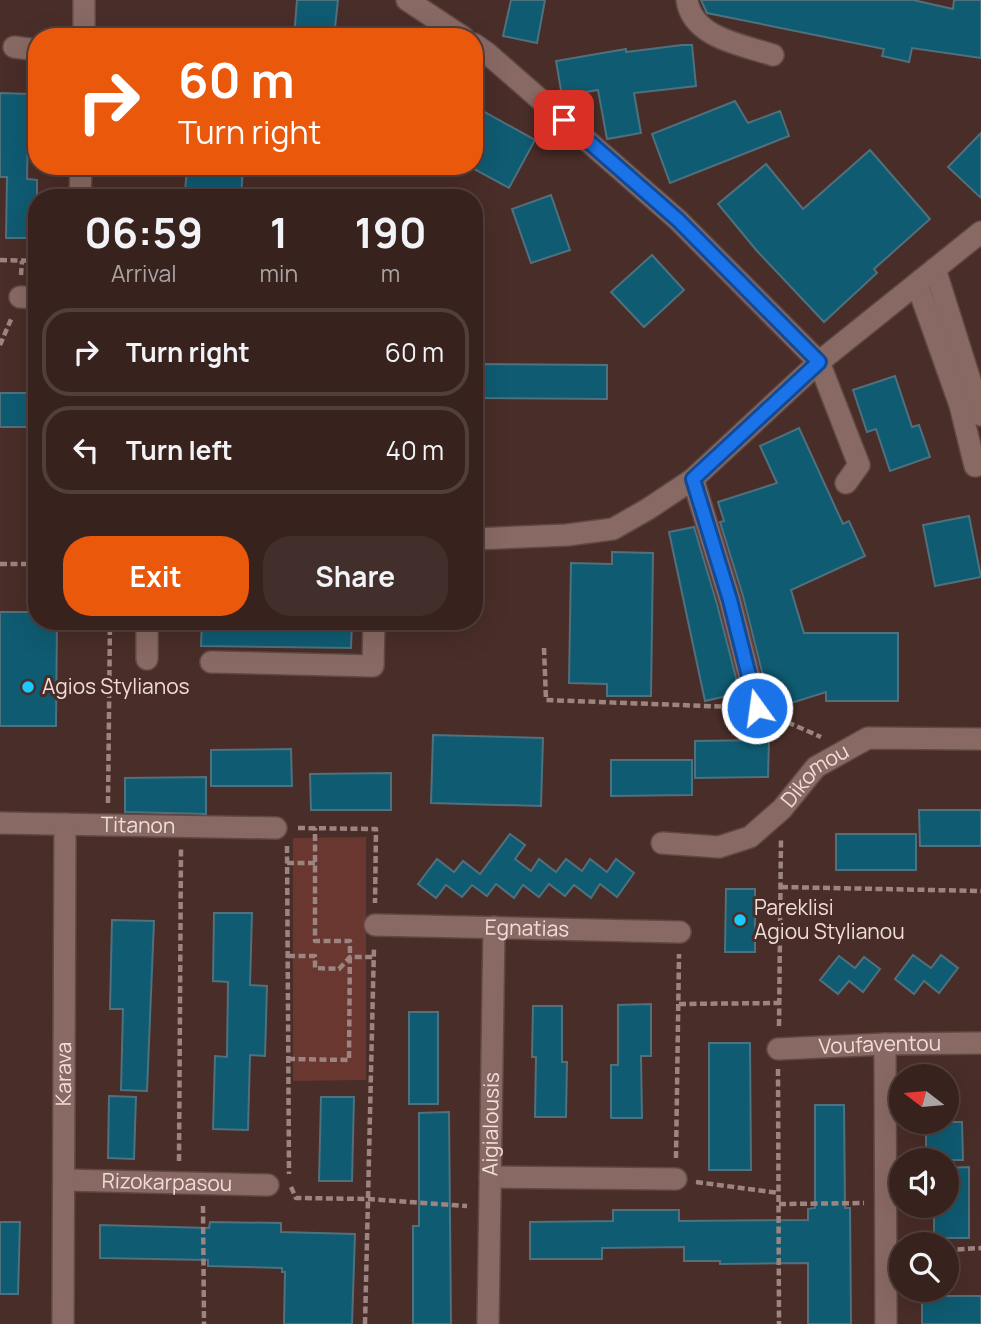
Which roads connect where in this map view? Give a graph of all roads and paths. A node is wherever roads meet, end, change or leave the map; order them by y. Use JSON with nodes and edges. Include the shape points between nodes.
{"nodes":[{"id":1,"x":84,"y":0,"type":"edge"},
{"id":2,"x":407,"y":0,"type":"edge"},
{"id":3,"x":687,"y":0,"type":"edge"},
{"id":4,"x":84,"y":28,"type":"edge"},
{"id":5,"x":449,"y":28,"type":"edge"},
{"id":6,"x":15,"y":47,"type":"dead end"},
{"id":7,"x":28,"y":49,"type":"edge"},
{"id":8,"x":483,"y":50,"type":"edge"},
{"id":9,"x":774,"y":55,"type":"dead end"},
{"id":10,"x":981,"y":232,"type":"edge"},
{"id":11,"x":0,"y":260,"type":"edge"},
{"id":12,"x":28,"y":261,"type":"edge"},
{"id":13,"x":935,"y":269,"type":"junction"},
{"id":14,"x":917,"y":284,"type":"junction"},
{"id":15,"x":28,"y":297,"type":"edge"},
{"id":16,"x":0,"y":345,"type":"edge"},
{"id":17,"x":819,"y":362,"type":"junction"},
{"id":18,"x":981,"y":415,"type":"edge"},
{"id":19,"x":975,"y":466,"type":"dead end"},
{"id":20,"x":693,"y":479,"type":"junction"},
{"id":21,"x":846,"y":482,"type":"dead end"},
{"id":22,"x":483,"y":539,"type":"edge"},
{"id":23,"x":0,"y":564,"type":"edge"},
{"id":24,"x":28,"y":564,"type":"edge"},
{"id":25,"x":110,"y":630,"type":"edge"},
{"id":26,"x":147,"y":630,"type":"edge"},
{"id":27,"x":374,"y":630,"type":"edge"},
{"id":28,"x":544,"y":648,"type":"dead end"},
{"id":29,"x":147,"y":659,"type":"dead end"},
{"id":30,"x":211,"y":662,"type":"dead end"},
{"id":31,"x":757,"y":708,"type":"junction"},
{"id":32,"x":981,"y":739,"type":"edge"},
{"id":33,"x":847,"y":749,"type":"junction"},
{"id":34,"x":0,"y":823,"type":"edge"},
{"id":35,"x":65,"y":824,"type":"junction"},
{"id":36,"x":108,"y":825,"type":"junction"},
{"id":37,"x":181,"y":827,"type":"junction"},
{"id":38,"x":281,"y":828,"type":"junction"},
{"id":39,"x":316,"y":828,"type":"junction"},
{"id":40,"x":662,"y":843,"type":"dead end"},
{"id":41,"x":287,"y":863,"type":"junction"},
{"id":42,"x":316,"y":863,"type":"junction"},
{"id":43,"x":781,"y":887,"type":"dead end"},
{"id":44,"x":981,"y":891,"type":"edge"},
{"id":45,"x":375,"y":925,"type":"junction"},
{"id":46,"x":494,"y":927,"type":"junction"},
{"id":47,"x":680,"y":932,"type":"joint"},
{"id":48,"x":288,"y":956,"type":"junction"},
{"id":49,"x":350,"y":957,"type":"junction"},
{"id":50,"x":374,"y":957,"type":"junction"},
{"id":51,"x":779,"y":1003,"type":"dead end"},
{"id":52,"x":679,"y":1004,"type":"junction"},
{"id":53,"x":981,"y":1043,"type":"edge"},
{"id":54,"x":885,"y":1044,"type":"junction"},
{"id":55,"x":778,"y":1049,"type":"dead end"},
{"id":56,"x":288,"y":1059,"type":"junction"},
{"id":57,"x":490,"y":1177,"type":"junction"},
{"id":58,"x":676,"y":1179,"type":"junction"},
{"id":59,"x":65,"y":1180,"type":"junction"},
{"id":60,"x":178,"y":1183,"type":"junction"},
{"id":61,"x":203,"y":1184,"type":"junction"},
{"id":62,"x":278,"y":1184,"type":"junction"},
{"id":63,"x":779,"y":1193,"type":"dead end"},
{"id":64,"x":368,"y":1199,"type":"junction"},
{"id":65,"x":886,"y":1203,"type":"junction"},
{"id":66,"x":779,"y":1204,"type":"dead end"},
{"id":67,"x":489,"y":1208,"type":"junction"},
{"id":68,"x":981,"y":1248,"type":"edge"},
{"id":69,"x":959,"y":1249,"type":"edge"},
{"id":70,"x":63,"y":1324,"type":"edge"},
{"id":71,"x":204,"y":1324,"type":"edge"},
{"id":72,"x":365,"y":1324,"type":"edge"},
{"id":73,"x":488,"y":1324,"type":"edge"},
{"id":74,"x":886,"y":1324,"type":"edge"}],
"edges":[{"from":1,"to":4,"type":"street"},
{"from":2,"to":5,"type":"street"},
{"from":3,"to":9,"type":"street","via":[[688,10],[706,31]]},
{"from":6,"to":7,"type":"street"},
{"from":8,"to":17,"type":"street","via":[[678,220]]},
{"from":10,"to":13,"type":"street"},
{"from":11,"to":12,"type":"path"},
{"from":13,"to":14,"type":"street"},
{"from":13,"to":18,"type":"street"},
{"from":14,"to":17,"type":"street"},
{"from":14,"to":19,"type":"street","via":[[960,405]]},
{"from":15,"to":16,"type":"path"},
{"from":17,"to":20,"type":"street"},
{"from":17,"to":21,"type":"street","via":[[859,465]]},
{"from":20,"to":22,"type":"street","via":[[613,529]]},
{"from":20,"to":31,"type":"street"},
{"from":23,"to":24,"type":"path"},
{"from":25,"to":36,"type":"path"},
{"from":26,"to":29,"type":"street"},
{"from":27,"to":30,"type":"street","via":[[373,666]]},
{"from":28,"to":31,"type":"path","via":[[546,701]]},
{"from":31,"to":33,"type":"path"},
{"from":32,"to":33,"type":"street","name":"Dikomou","via":[[868,737]]},
{"from":33,"to":40,"type":"street","name":"Dikomou","via":[[816,767],[782,809],[750,837],[719,846]]},
{"from":34,"to":35,"type":"street","name":"Titanon"},
{"from":35,"to":36,"type":"street","name":"Titanon"},
{"from":35,"to":59,"type":"street","name":"Karava"},
{"from":36,"to":37,"type":"street","name":"Titanon"},
{"from":37,"to":38,"type":"street","name":"Titanon"},
{"from":37,"to":60,"type":"path"},
{"from":38,"to":39,"type":"path"},
{"from":38,"to":41,"type":"path"},
{"from":39,"to":42,"type":"path"},
{"from":39,"to":45,"type":"path","via":[[376,829]]},
{"from":41,"to":42,"type":"path"},
{"from":41,"to":48,"type":"path"},
{"from":42,"to":49,"type":"path","via":[[315,941],[350,941]]},
{"from":43,"to":44,"type":"path"},
{"from":45,"to":46,"type":"street","name":"Egnatias"},
{"from":45,"to":50,"type":"path"},
{"from":46,"to":47,"type":"street","name":"Egnatias"},
{"from":46,"to":57,"type":"street","name":"Aigialousis"},
{"from":47,"to":52,"type":"path"},
{"from":48,"to":49,"type":"path","via":[[315,957],[315,968],[339,969]]},
{"from":48,"to":56,"type":"path"},
{"from":49,"to":50,"type":"path"},
{"from":49,"to":56,"type":"path","via":[[349,1060]]},
{"from":50,"to":64,"type":"path"},
{"from":51,"to":52,"type":"path"},
{"from":52,"to":58,"type":"path"},
{"from":53,"to":54,"type":"street","name":"Voufaventou"},
{"from":54,"to":55,"type":"street","name":"Voufaventou"},
{"from":54,"to":65,"type":"street"},
{"from":56,"to":62,"type":"path"},
{"from":57,"to":58,"type":"street"},
{"from":57,"to":67,"type":"street","name":"Aigialousis"},
{"from":58,"to":63,"type":"path"},
{"from":59,"to":60,"type":"street","name":"Rizokarpasou"},
{"from":59,"to":70,"type":"street","name":"Karava"},
{"from":60,"to":61,"type":"street","name":"Rizokarpasou"},
{"from":61,"to":62,"type":"street","name":"Rizokarpasou"},
{"from":61,"to":71,"type":"path"},
{"from":62,"to":64,"type":"path","via":[[296,1198]]},
{"from":64,"to":67,"type":"path"},
{"from":64,"to":72,"type":"path"},
{"from":65,"to":66,"type":"path"},
{"from":65,"to":74,"type":"street"},
{"from":67,"to":73,"type":"street","name":"Aigialousis"},
{"from":68,"to":69,"type":"path"}]}
